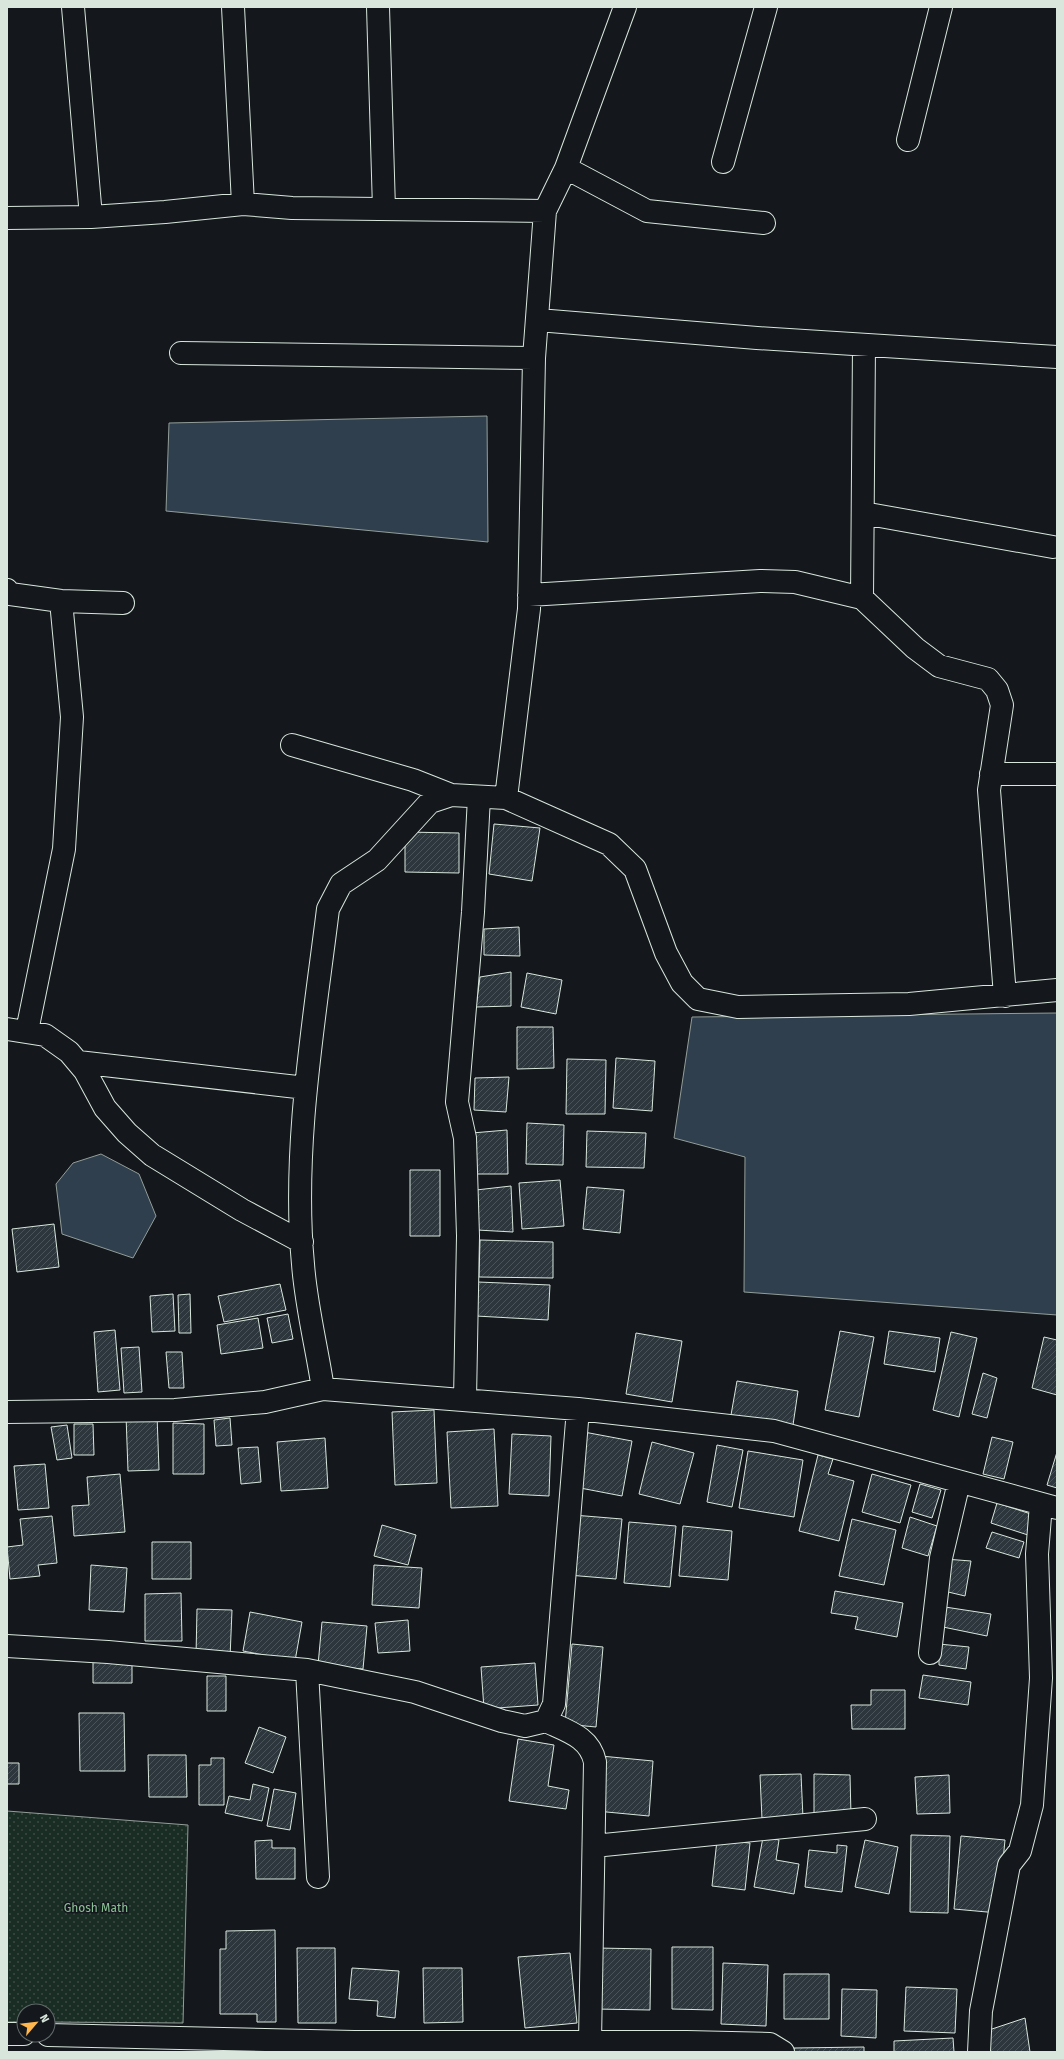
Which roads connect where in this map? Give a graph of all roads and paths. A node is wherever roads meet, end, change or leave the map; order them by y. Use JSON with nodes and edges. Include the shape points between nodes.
{"nodes":[{"id":1,"x":73,"y":7,"type":"edge"},
{"id":2,"x":233,"y":7,"type":"edge"},
{"id":3,"x":378,"y":7,"type":"edge"},
{"id":4,"x":625,"y":7,"type":"edge"},
{"id":5,"x":766,"y":7,"type":"edge"},
{"id":6,"x":941,"y":7,"type":"edge"},
{"id":7,"x":908,"y":140,"type":"dead end"},
{"id":8,"x":723,"y":162,"type":"dead end"},
{"id":9,"x":566,"y":168,"type":"junction"},
{"id":10,"x":243,"y":204,"type":"junction"},
{"id":11,"x":384,"y":209,"type":"junction"},
{"id":12,"x":546,"y":211,"type":"junction"},
{"id":13,"x":90,"y":217,"type":"junction"},
{"id":14,"x":7,"y":218,"type":"edge"},
{"id":15,"x":764,"y":223,"type":"dead end"},
{"id":16,"x":538,"y":320,"type":"junction"},
{"id":17,"x":864,"y":345,"type":"junction"},
{"id":18,"x":181,"y":354,"type":"dead end"},
{"id":19,"x":1057,"y":357,"type":"edge"},
{"id":20,"x":534,"y":358,"type":"junction"},
{"id":21,"x":863,"y":513,"type":"junction"},
{"id":22,"x":1053,"y":547,"type":"dead end"},
{"id":23,"x":7,"y":590,"type":"edge"},
{"id":24,"x":529,"y":595,"type":"junction"},
{"id":25,"x":862,"y":598,"type":"junction"},
{"id":26,"x":61,"y":601,"type":"junction"},
{"id":27,"x":123,"y":604,"type":"dead end"},
{"id":28,"x":292,"y":745,"type":"dead end"},
{"id":29,"x":991,"y":774,"type":"junction"},
{"id":30,"x":1057,"y":774,"type":"edge"},
{"id":31,"x":451,"y":795,"type":"junction"},
{"id":32,"x":479,"y":797,"type":"junction"},
{"id":33,"x":506,"y":798,"type":"junction"},
{"id":34,"x":1057,"y":990,"type":"edge"},
{"id":35,"x":1005,"y":996,"type":"junction"},
{"id":36,"x":17,"y":1030,"type":"edge"},
{"id":37,"x":78,"y":1062,"type":"junction"},
{"id":38,"x":306,"y":1088,"type":"junction"},
{"id":39,"x":302,"y":1242,"type":"junction"},
{"id":40,"x":323,"y":1389,"type":"junction"},
{"id":41,"x":465,"y":1400,"type":"junction"},
{"id":42,"x":578,"y":1409,"type":"junction"},
{"id":43,"x":7,"y":1412,"type":"edge"},
{"id":44,"x":959,"y":1482,"type":"junction"},
{"id":45,"x":1049,"y":1506,"type":"edge"},
{"id":46,"x":7,"y":1646,"type":"edge"},
{"id":47,"x":930,"y":1653,"type":"dead end"},
{"id":48,"x":307,"y":1670,"type":"junction"},
{"id":49,"x":546,"y":1721,"type":"junction"},
{"id":50,"x":865,"y":1819,"type":"dead end"},
{"id":51,"x":594,"y":1846,"type":"junction"},
{"id":52,"x":318,"y":1877,"type":"dead end"},
{"id":53,"x":56,"y":2035,"type":"edge"},
{"id":54,"x":590,"y":2042,"type":"junction"},
{"id":55,"x":354,"y":2047,"type":"edge"},
{"id":56,"x":783,"y":2052,"type":"edge"},
{"id":57,"x":979,"y":2052,"type":"edge"}],
"edges":[{"from":1,"to":13,"type":"street"},
{"from":2,"to":10,"type":"street"},
{"from":3,"to":11,"type":"street"},
{"from":4,"to":9,"type":"street"},
{"from":5,"to":8,"type":"street"},
{"from":6,"to":7,"type":"street"},
{"from":9,"to":12,"type":"street"},
{"from":9,"to":15,"type":"street","via":[[647,211]]},
{"from":10,"to":11,"type":"street","via":[[292,208]]},
{"from":10,"to":13,"type":"street"},
{"from":11,"to":12,"type":"street"},
{"from":12,"to":16,"type":"street"},
{"from":13,"to":14,"type":"street"},
{"from":16,"to":17,"type":"street"},
{"from":16,"to":20,"type":"street"},
{"from":17,"to":19,"type":"street"},
{"from":17,"to":21,"type":"street"},
{"from":18,"to":20,"type":"street"},
{"from":20,"to":24,"type":"street"},
{"from":21,"to":22,"type":"street"},
{"from":21,"to":25,"type":"street"},
{"from":23,"to":26,"type":"street","via":[[10,594]]},
{"from":24,"to":25,"type":"street","via":[[760,581],[795,582]]},
{"from":24,"to":33,"type":"street"},
{"from":25,"to":29,"type":"street","via":[[915,648],[939,666],[988,679],[997,690],[1002,705]]},
{"from":26,"to":27,"type":"street"},
{"from":26,"to":36,"type":"street","via":[[72,717],[64,849]]},
{"from":28,"to":31,"type":"street","via":[[413,780]]},
{"from":29,"to":30,"type":"street"},
{"from":29,"to":35,"type":"street","via":[[989,790]]},
{"from":31,"to":32,"type":"street"},
{"from":31,"to":38,"type":"street","via":[[430,802],[377,860],[342,884],[328,909]]},
{"from":32,"to":33,"type":"street"},
{"from":32,"to":41,"type":"street","via":[[473,912],[457,1102],[465,1138],[468,1236]]},
{"from":33,"to":35,"type":"street","via":[[609,844],[635,869],[666,953],[682,983],[698,999],[738,1007],[910,1004]]},
{"from":34,"to":35,"type":"street"},
{"from":36,"to":37,"type":"street","via":[[45,1035],[69,1052]]},
{"from":37,"to":38,"type":"street"},
{"from":37,"to":39,"type":"street","via":[[105,1108],[152,1156],[242,1210]]},
{"from":38,"to":39,"type":"street","via":[[302,1147]]},
{"from":39,"to":40,"type":"street","via":[[303,1265]]},
{"from":40,"to":41,"type":"street"},
{"from":40,"to":43,"type":"street","via":[[265,1402],[175,1410]]},
{"from":41,"to":42,"type":"street"},
{"from":42,"to":44,"type":"street","via":[[774,1431]]},
{"from":42,"to":49,"type":"street","via":[[554,1704]]},
{"from":44,"to":45,"type":"street"},
{"from":44,"to":47,"type":"street","via":[[941,1558]]},
{"from":45,"to":57,"type":"street","via":[[1037,1554],[1041,1678],[1032,1805],[1020,1851],[1009,1865],[982,2011]]},
{"from":46,"to":48,"type":"street","via":[[108,1652]]},
{"from":48,"to":49,"type":"street","via":[[415,1692],[502,1721],[525,1726]]},
{"from":48,"to":52,"type":"street"},
{"from":49,"to":51,"type":"street","via":[[585,1741],[593,1751]]},
{"from":50,"to":51,"type":"street"},
{"from":51,"to":54,"type":"street"},
{"from":53,"to":55,"type":"street"},
{"from":54,"to":55,"type":"street"},
{"from":54,"to":56,"type":"street","via":[[770,2044]]}]}
